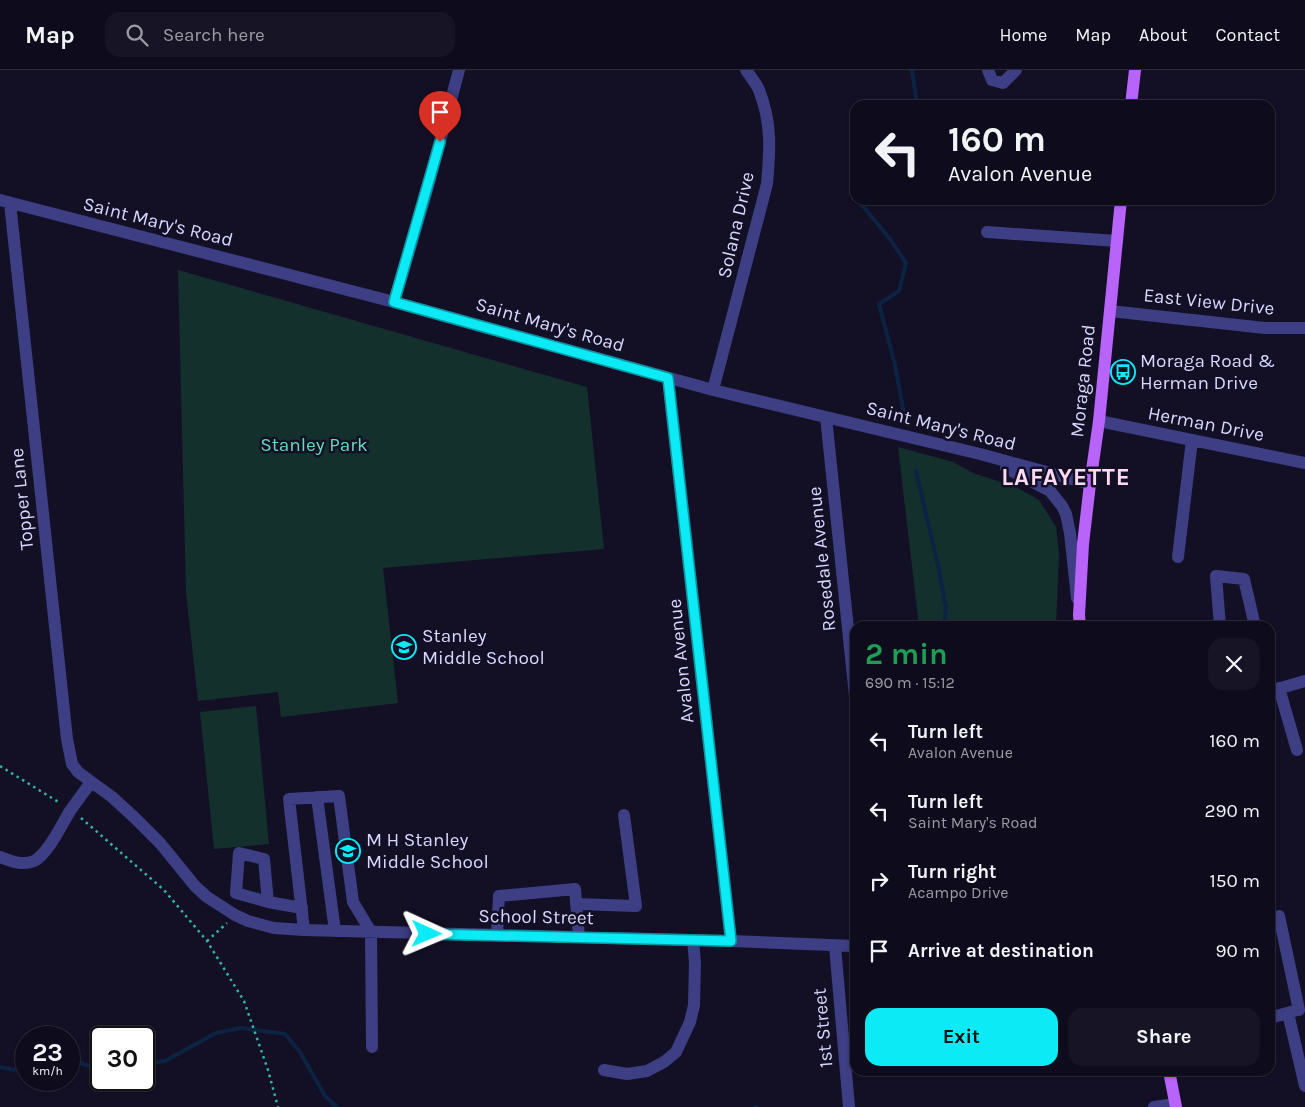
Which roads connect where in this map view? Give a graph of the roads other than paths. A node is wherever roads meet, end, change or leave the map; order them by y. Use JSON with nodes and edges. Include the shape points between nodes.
{"nodes":[{"id":1,"x":459,"y":70,"type":"edge"},
{"id":2,"x":746,"y":70,"type":"edge"},
{"id":3,"x":988,"y":70,"type":"edge"},
{"id":4,"x":1016,"y":70,"type":"edge"},
{"id":5,"x":1135,"y":70,"type":"edge"},
{"id":6,"x":1132,"y":100,"type":"edge"},
{"id":7,"x":5,"y":202,"type":"edge"},
{"id":8,"x":1121,"y":205,"type":"edge"},
{"id":9,"x":987,"y":232,"type":"dead end"},
{"id":10,"x":1117,"y":241,"type":"junction"},
{"id":11,"x":394,"y":302,"type":"junction"},
{"id":12,"x":1110,"y":311,"type":"junction"},
{"id":13,"x":1305,"y":328,"type":"edge"},
{"id":14,"x":668,"y":378,"type":"junction"},
{"id":15,"x":713,"y":390,"type":"junction"},
{"id":16,"x":826,"y":417,"type":"junction"},
{"id":17,"x":1099,"y":421,"type":"junction"},
{"id":18,"x":1192,"y":440,"type":"junction"},
{"id":19,"x":980,"y":454,"type":"junction"},
{"id":20,"x":1305,"y":463,"type":"edge"},
{"id":21,"x":1090,"y":484,"type":"junction"},
{"id":22,"x":1178,"y":557,"type":"dead end"},
{"id":23,"x":1079,"y":621,"type":"edge"},
{"id":24,"x":1220,"y":621,"type":"edge"},
{"id":25,"x":1254,"y":621,"type":"edge"},
{"id":26,"x":850,"y":648,"type":"edge"},
{"id":27,"x":1305,"y":681,"type":"edge"},
{"id":28,"x":1275,"y":688,"type":"edge"},
{"id":29,"x":1275,"y":694,"type":"edge"},
{"id":30,"x":1297,"y":750,"type":"dead end"},
{"id":31,"x":91,"y":782,"type":"junction"},
{"id":32,"x":316,"y":797,"type":"junction"},
{"id":33,"x":624,"y":815,"type":"dead end"},
{"id":34,"x":0,"y":857,"type":"edge"},
{"id":35,"x":268,"y":902,"type":"dead end"},
{"id":36,"x":576,"y":904,"type":"junction"},
{"id":37,"x":302,"y":908,"type":"junction"},
{"id":38,"x":1279,"y":916,"type":"dead end"},
{"id":39,"x":304,"y":930,"type":"junction"},
{"id":40,"x":335,"y":931,"type":"junction"},
{"id":41,"x":371,"y":932,"type":"junction"},
{"id":42,"x":497,"y":935,"type":"junction"},
{"id":43,"x":579,"y":937,"type":"junction"},
{"id":44,"x":693,"y":940,"type":"junction"},
{"id":45,"x":731,"y":941,"type":"junction"},
{"id":46,"x":835,"y":946,"type":"junction"},
{"id":47,"x":850,"y":946,"type":"edge"},
{"id":48,"x":1297,"y":1010,"type":"edge"},
{"id":49,"x":1275,"y":1017,"type":"edge"},
{"id":50,"x":372,"y":1047,"type":"dead end"},
{"id":51,"x":604,"y":1070,"type":"dead end"},
{"id":52,"x":1170,"y":1076,"type":"edge"},
{"id":53,"x":1305,"y":1086,"type":"edge"},
{"id":54,"x":1176,"y":1105,"type":"edge"},
{"id":55,"x":849,"y":1107,"type":"edge"},
{"id":56,"x":1154,"y":1107,"type":"edge"}],
"edges":[{"from":1,"to":11,"type":"street"},
{"from":2,"to":15,"type":"street","name":"Solana Drive","via":[[759,88],[769,124],[767,184]]},
{"from":3,"to":4,"type":"street","via":[[992,80],[1003,83]]},
{"from":5,"to":6,"type":"main road"},
{"from":7,"to":11,"type":"street","name":"Saint Mary's Road"},
{"from":7,"to":31,"type":"street","name":"Topper Lane","via":[[67,739],[72,764]]},
{"from":8,"to":10,"type":"main road","name":"Moraga Road"},
{"from":9,"to":10,"type":"street"},
{"from":10,"to":12,"type":"main road","name":"Moraga Road"},
{"from":11,"to":14,"type":"street","name":"Saint Mary's Road"},
{"from":12,"to":13,"type":"street","name":"East View Drive","via":[[1265,328]]},
{"from":12,"to":17,"type":"main road","name":"Moraga Road"},
{"from":14,"to":15,"type":"street","name":"Saint Mary's Road"},
{"from":14,"to":45,"type":"street","name":"Avalon Avenue"},
{"from":15,"to":16,"type":"street","name":"Saint Mary's Road"},
{"from":16,"to":19,"type":"street","name":"Saint Mary's Road"},
{"from":16,"to":26,"type":"street","name":"Rosedale Avenue"},
{"from":17,"to":18,"type":"street","name":"Herman Drive"},
{"from":17,"to":21,"type":"main road","name":"Moraga Road"},
{"from":18,"to":20,"type":"street","name":"Herman Drive"},
{"from":18,"to":22,"type":"street"},
{"from":19,"to":21,"type":"street","name":"Saint Mary's Road"},
{"from":19,"to":23,"type":"street","via":[[1050,491],[1062,506],[1070,533]]},
{"from":21,"to":23,"type":"main road","name":"Moraga Road"},
{"from":24,"to":25,"type":"street","via":[[1216,576],[1244,579]]},
{"from":27,"to":28,"type":"street"},
{"from":29,"to":30,"type":"street"},
{"from":31,"to":34,"type":"street","via":[[40,857],[15,863]]},
{"from":31,"to":39,"type":"street","name":"School Street","via":[[135,818],[207,897],[248,921],[274,928]]},
{"from":32,"to":37,"type":"street","via":[[289,799]]},
{"from":32,"to":40,"type":"street"},
{"from":32,"to":41,"type":"street","via":[[339,796],[353,902]]},
{"from":33,"to":36,"type":"street","via":[[636,906]]},
{"from":35,"to":37,"type":"street"},
{"from":36,"to":42,"type":"street","via":[[575,889],[499,896]]},
{"from":36,"to":43,"type":"street"},
{"from":37,"to":39,"type":"street"},
{"from":38,"to":48,"type":"street"},
{"from":39,"to":40,"type":"street","name":"School Street"},
{"from":40,"to":41,"type":"street","name":"School Street"},
{"from":41,"to":42,"type":"street","name":"School Street"},
{"from":41,"to":50,"type":"street"},
{"from":42,"to":43,"type":"street","name":"School Street"},
{"from":43,"to":44,"type":"street","name":"School Street"},
{"from":44,"to":45,"type":"street","name":"School Street"},
{"from":44,"to":51,"type":"street","via":[[694,1005],[676,1052],[647,1071],[627,1074]]},
{"from":45,"to":46,"type":"street","name":"School Street"},
{"from":46,"to":47,"type":"street","name":"School Street"},
{"from":46,"to":55,"type":"street","name":"1st Street"},
{"from":48,"to":49,"type":"street"},
{"from":48,"to":53,"type":"street"},
{"from":52,"to":54,"type":"main road"},
{"from":54,"to":56,"type":"street"}]}
